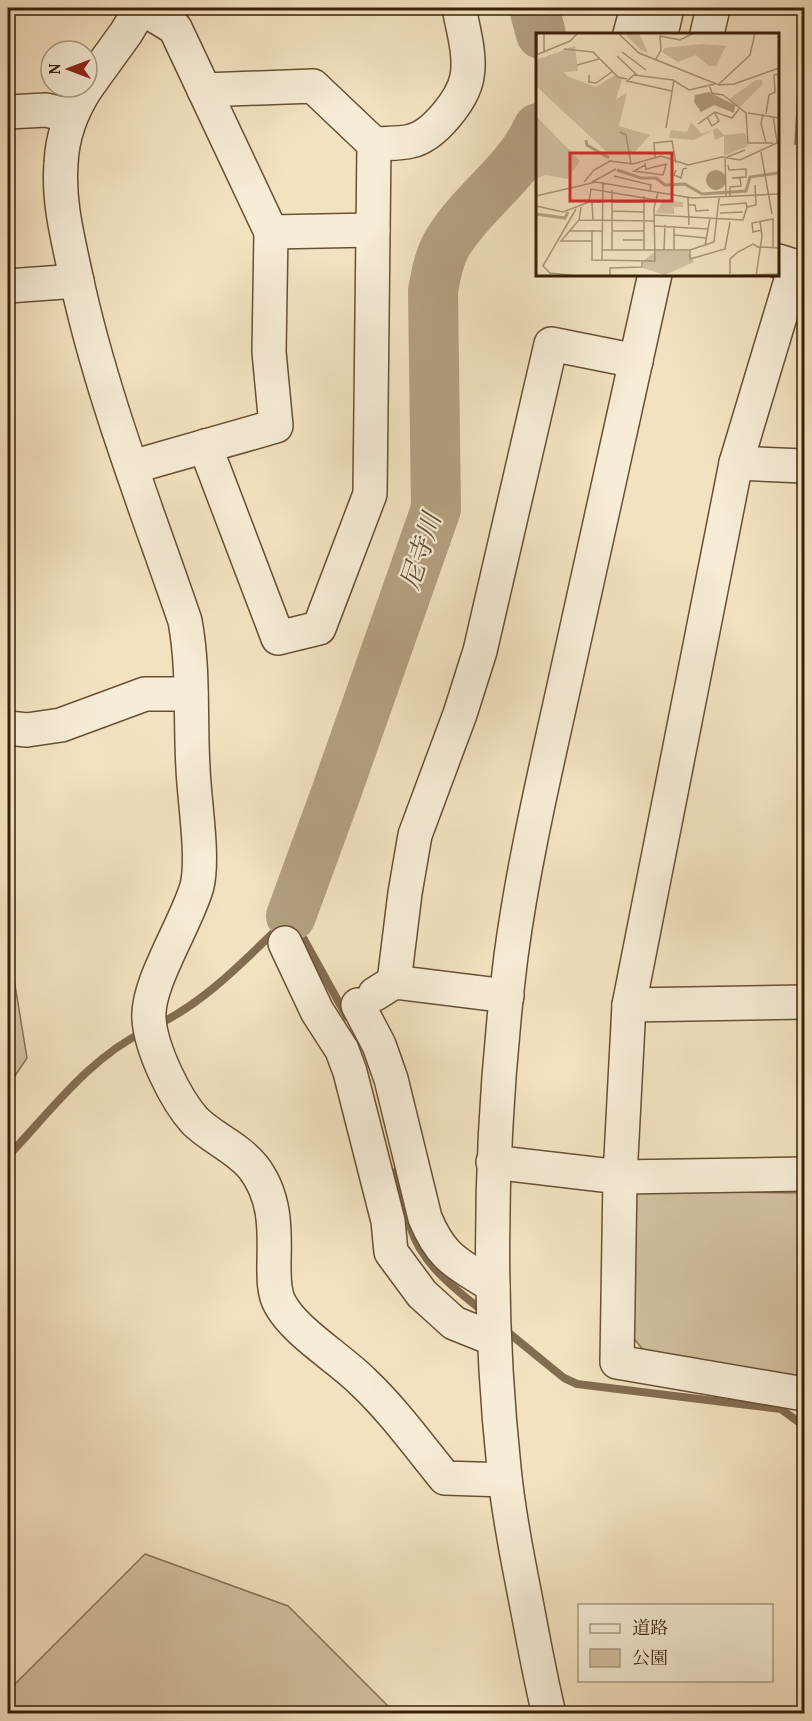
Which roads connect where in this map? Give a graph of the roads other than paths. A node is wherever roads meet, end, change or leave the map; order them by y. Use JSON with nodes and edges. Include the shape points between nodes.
{"nodes":[{"id":1,"x":141,"y":8,"type":"edge"},
{"id":2,"x":459,"y":8,"type":"edge"},
{"id":3,"x":637,"y":8,"type":"edge"},
{"id":4,"x":667,"y":8,"type":"edge"},
{"id":5,"x":713,"y":8,"type":"edge"},
{"id":6,"x":630,"y":33,"type":"edge"},
{"id":7,"x":661,"y":33,"type":"edge"},
{"id":8,"x":707,"y":33,"type":"edge"},
{"id":9,"x":99,"y":70,"type":"edge"},
{"id":10,"x":204,"y":90,"type":"junction"},
{"id":11,"x":79,"y":99,"type":"edge"},
{"id":12,"x":8,"y":112,"type":"edge"},
{"id":13,"x":71,"y":116,"type":"junction"},
{"id":14,"x":374,"y":144,"type":"junction"},
{"id":15,"x":373,"y":230,"type":"junction"},
{"id":16,"x":270,"y":232,"type":"junction"},
{"id":17,"x":792,"y":266,"type":"edge"},
{"id":18,"x":655,"y":276,"type":"edge"},
{"id":19,"x":77,"y":281,"type":"junction"},
{"id":20,"x":8,"y":286,"type":"edge"},
{"id":21,"x":636,"y":361,"type":"junction"},
{"id":22,"x":205,"y":446,"type":"junction"},
{"id":23,"x":736,"y":463,"type":"junction"},
{"id":24,"x":804,"y":466,"type":"edge"},
{"id":25,"x":132,"y":467,"type":"junction"},
{"id":26,"x":191,"y":694,"type":"junction"},
{"id":27,"x":8,"y":728,"type":"edge"},
{"id":28,"x":285,"y":944,"type":"dead end"},
{"id":29,"x":394,"y":982,"type":"junction"},
{"id":30,"x":507,"y":996,"type":"junction"},
{"id":31,"x":804,"y":1002,"type":"edge"},
{"id":32,"x":358,"y":1005,"type":"junction"},
{"id":33,"x":629,"y":1005,"type":"junction"},
{"id":34,"x":323,"y":1022,"type":"junction"},
{"id":35,"x":493,"y":1162,"type":"junction"},
{"id":36,"x":804,"y":1174,"type":"edge"},
{"id":37,"x":620,"y":1177,"type":"junction"},
{"id":38,"x":493,"y":1286,"type":"junction"},
{"id":39,"x":494,"y":1339,"type":"junction"},
{"id":40,"x":804,"y":1394,"type":"edge"},
{"id":41,"x":505,"y":1480,"type":"junction"},
{"id":42,"x":549,"y":1713,"type":"edge"}],
"edges":[{"from":1,"to":9,"type":"street"},
{"from":1,"to":10,"type":"street","via":[[175,28]]},
{"from":2,"to":14,"type":"street","via":[[467,78],[459,97],[440,124],[413,141]]},
{"from":3,"to":6,"type":"street"},
{"from":4,"to":7,"type":"street"},
{"from":5,"to":8,"type":"street"},
{"from":10,"to":14,"type":"street","via":[[313,86]]},
{"from":10,"to":16,"type":"street"},
{"from":11,"to":13,"type":"street"},
{"from":12,"to":13,"type":"street","via":[[46,110]]},
{"from":13,"to":19,"type":"street","via":[[60,185]]},
{"from":14,"to":15,"type":"street"},
{"from":15,"to":16,"type":"street"},
{"from":15,"to":22,"type":"street","via":[[370,494],[319,628],[278,638]]},
{"from":16,"to":22,"type":"street","via":[[269,352],[276,426]]},
{"from":17,"to":23,"type":"street"},
{"from":18,"to":21,"type":"street"},
{"from":19,"to":20,"type":"street"},
{"from":19,"to":25,"type":"street","via":[[100,371]]},
{"from":21,"to":29,"type":"street","via":[[551,344],[480,651],[415,835]]},
{"from":21,"to":30,"type":"street","via":[[542,786],[519,903]]},
{"from":22,"to":25,"type":"street"},
{"from":23,"to":24,"type":"street"},
{"from":23,"to":33,"type":"street"},
{"from":25,"to":26,"type":"street","via":[[185,621]]},
{"from":26,"to":27,"type":"street","via":[[145,694],[61,725],[27,730]]},
{"from":26,"to":41,"type":"street","via":[[198,883],[152,992],[150,1027],[160,1061],[195,1120],[252,1166],[262,1182],[272,1205],[278,1302],[290,1319],[362,1381],[445,1478]]},
{"from":28,"to":34,"type":"street"},
{"from":29,"to":30,"type":"street"},
{"from":29,"to":32,"type":"street"},
{"from":30,"to":35,"type":"street"},
{"from":31,"to":33,"type":"street"},
{"from":32,"to":34,"type":"street"},
{"from":32,"to":38,"type":"street","via":[[391,1079],[425,1218],[434,1239],[448,1257]]},
{"from":33,"to":37,"type":"street"},
{"from":34,"to":39,"type":"street","via":[[342,1050],[350,1072],[388,1221],[391,1252],[422,1294],[454,1323]]},
{"from":35,"to":37,"type":"street"},
{"from":35,"to":38,"type":"street"},
{"from":36,"to":37,"type":"street"},
{"from":37,"to":40,"type":"street","via":[[617,1362]]},
{"from":38,"to":39,"type":"street"},
{"from":39,"to":41,"type":"street"},
{"from":41,"to":42,"type":"street"}]}
